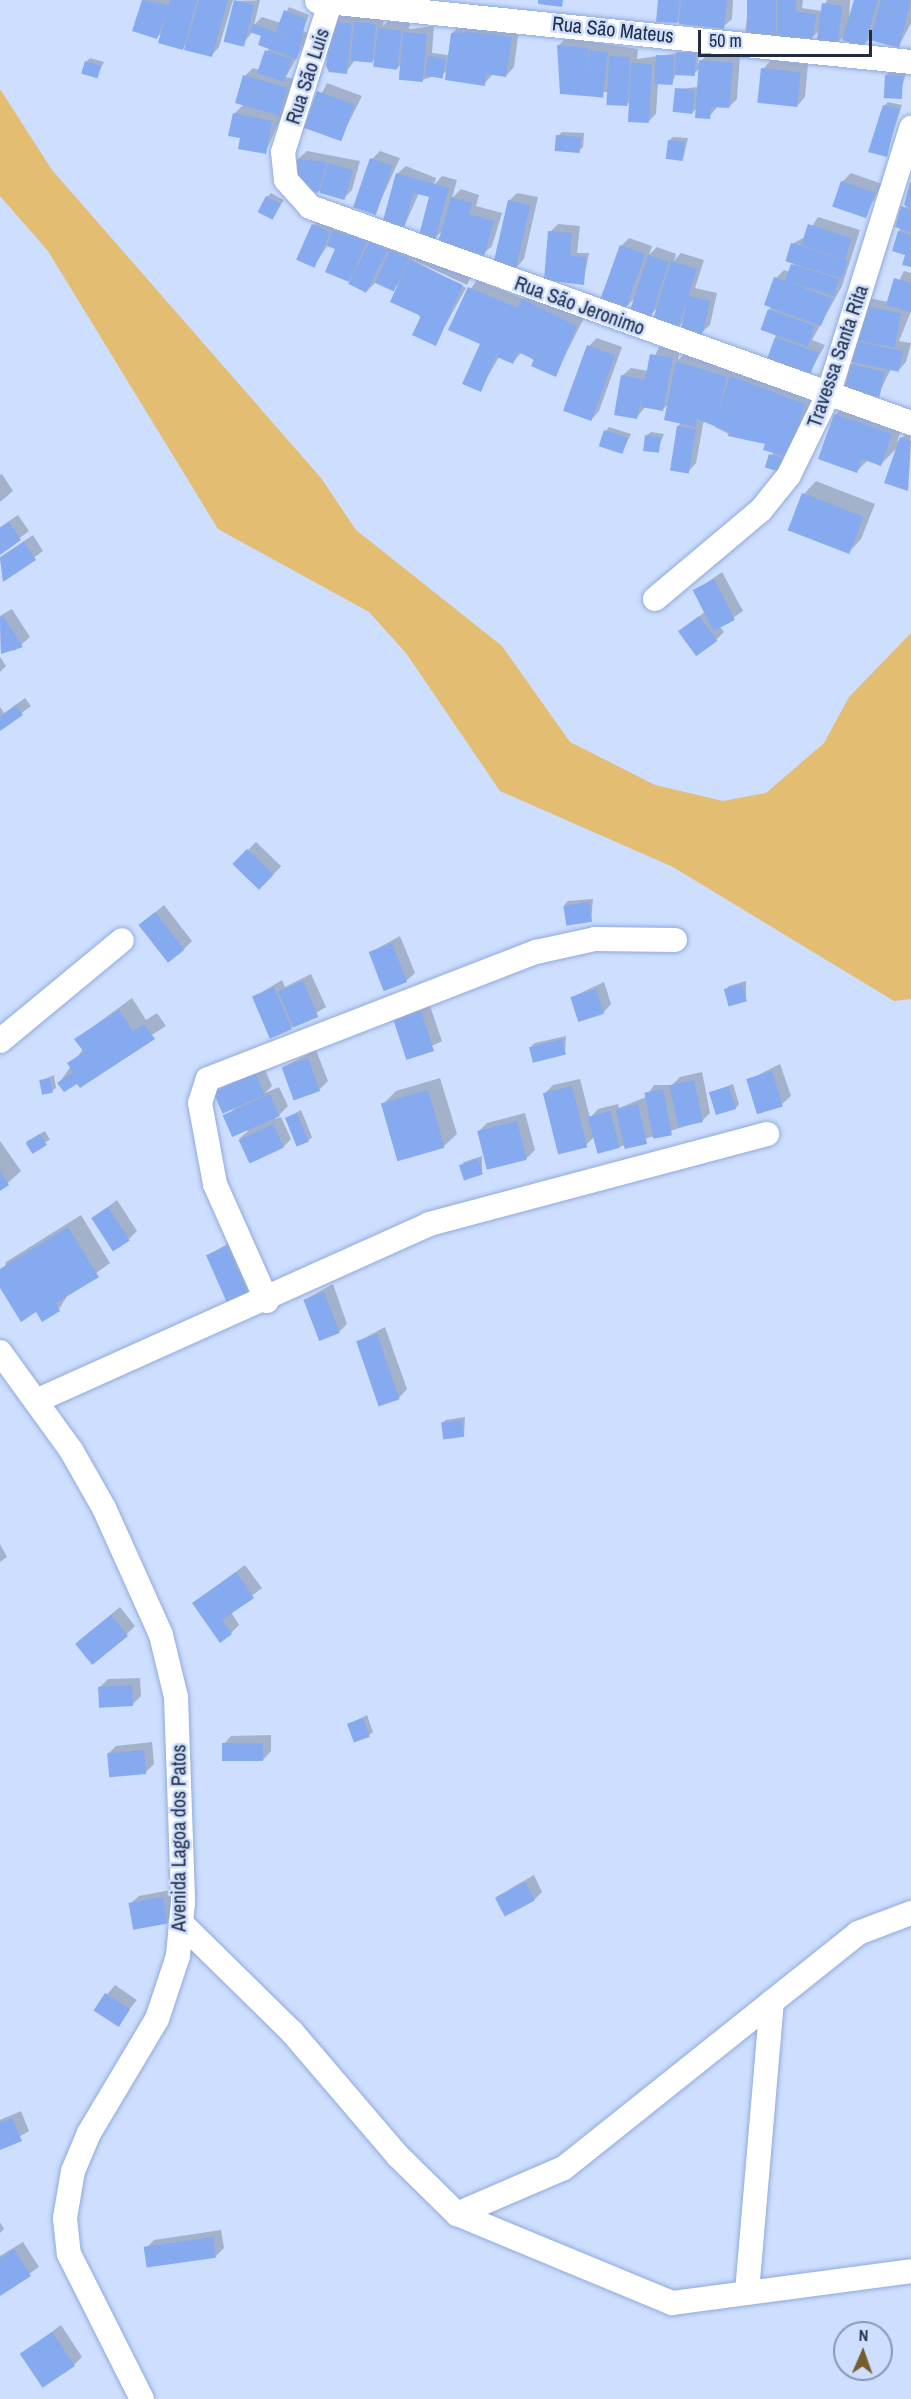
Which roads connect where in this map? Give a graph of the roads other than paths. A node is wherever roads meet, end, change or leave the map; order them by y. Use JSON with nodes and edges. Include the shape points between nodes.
{"nodes":[{"id":1,"x":325,"y":1,"type":"edge"},
{"id":2,"x":525,"y":10,"type":"edge"},
{"id":3,"x":911,"y":62,"type":"edge"},
{"id":4,"x":911,"y":128,"type":"edge"},
{"id":5,"x":283,"y":152,"type":"joint"},
{"id":6,"x":828,"y":395,"type":"junction"},
{"id":7,"x":911,"y":423,"type":"edge"},
{"id":8,"x":655,"y":599,"type":"dead end"},
{"id":9,"x":122,"y":940,"type":"dead end"},
{"id":10,"x":675,"y":940,"type":"dead end"},
{"id":11,"x":0,"y":1041,"type":"edge"},
{"id":12,"x":767,"y":1134,"type":"dead end"},
{"id":13,"x":267,"y":1300,"type":"junction"},
{"id":14,"x":0,"y":1352,"type":"edge"},
{"id":15,"x":36,"y":1401,"type":"junction"},
{"id":16,"x":911,"y":1913,"type":"edge"},
{"id":17,"x":181,"y":1923,"type":"junction"},
{"id":18,"x":772,"y":2002,"type":"junction"},
{"id":19,"x":456,"y":2214,"type":"junction"},
{"id":20,"x":911,"y":2271,"type":"edge"},
{"id":21,"x":747,"y":2292,"type":"junction"},
{"id":22,"x":142,"y":2399,"type":"edge"}],
"edges":[{"from":1,"to":2,"type":"street","name":"Rua São Mateus"},
{"from":1,"to":5,"type":"street","name":"Rua São Luis"},
{"from":2,"to":3,"type":"street","name":"Rua São Mateus"},
{"from":4,"to":6,"type":"street","name":"Travessa Santa Rita"},
{"from":5,"to":6,"type":"street","name":"Rua São Jeronimo","via":[[286,180],[310,207]]},
{"from":6,"to":7,"type":"street","name":"Rua São Jeronimo"},
{"from":6,"to":8,"type":"street","name":"Travessa Santa Rita","via":[[789,475],[761,510]]},
{"from":9,"to":11,"type":"street"},
{"from":10,"to":13,"type":"street","via":[[595,939],[536,952],[208,1079],[200,1103],[214,1184]]},
{"from":12,"to":13,"type":"street","via":[[429,1224]]},
{"from":13,"to":15,"type":"street"},
{"from":14,"to":15,"type":"street","name":"Avenida Lagoa dos Patos"},
{"from":15,"to":17,"type":"street","name":"Avenida Lagoa dos Patos","via":[[104,1508],[161,1635],[176,1697]]},
{"from":16,"to":18,"type":"street","via":[[858,1933]]},
{"from":17,"to":19,"type":"street","via":[[292,2032],[398,2156]]},
{"from":17,"to":22,"type":"street","name":"Avenida Lagoa dos Patos","via":[[178,1956],[157,2019],[89,2133],[73,2170],[65,2218],[69,2254]]},
{"from":18,"to":19,"type":"street","via":[[564,2168]]},
{"from":18,"to":21,"type":"street"},
{"from":19,"to":21,"type":"street","via":[[672,2303]]},
{"from":20,"to":21,"type":"street"}]}
